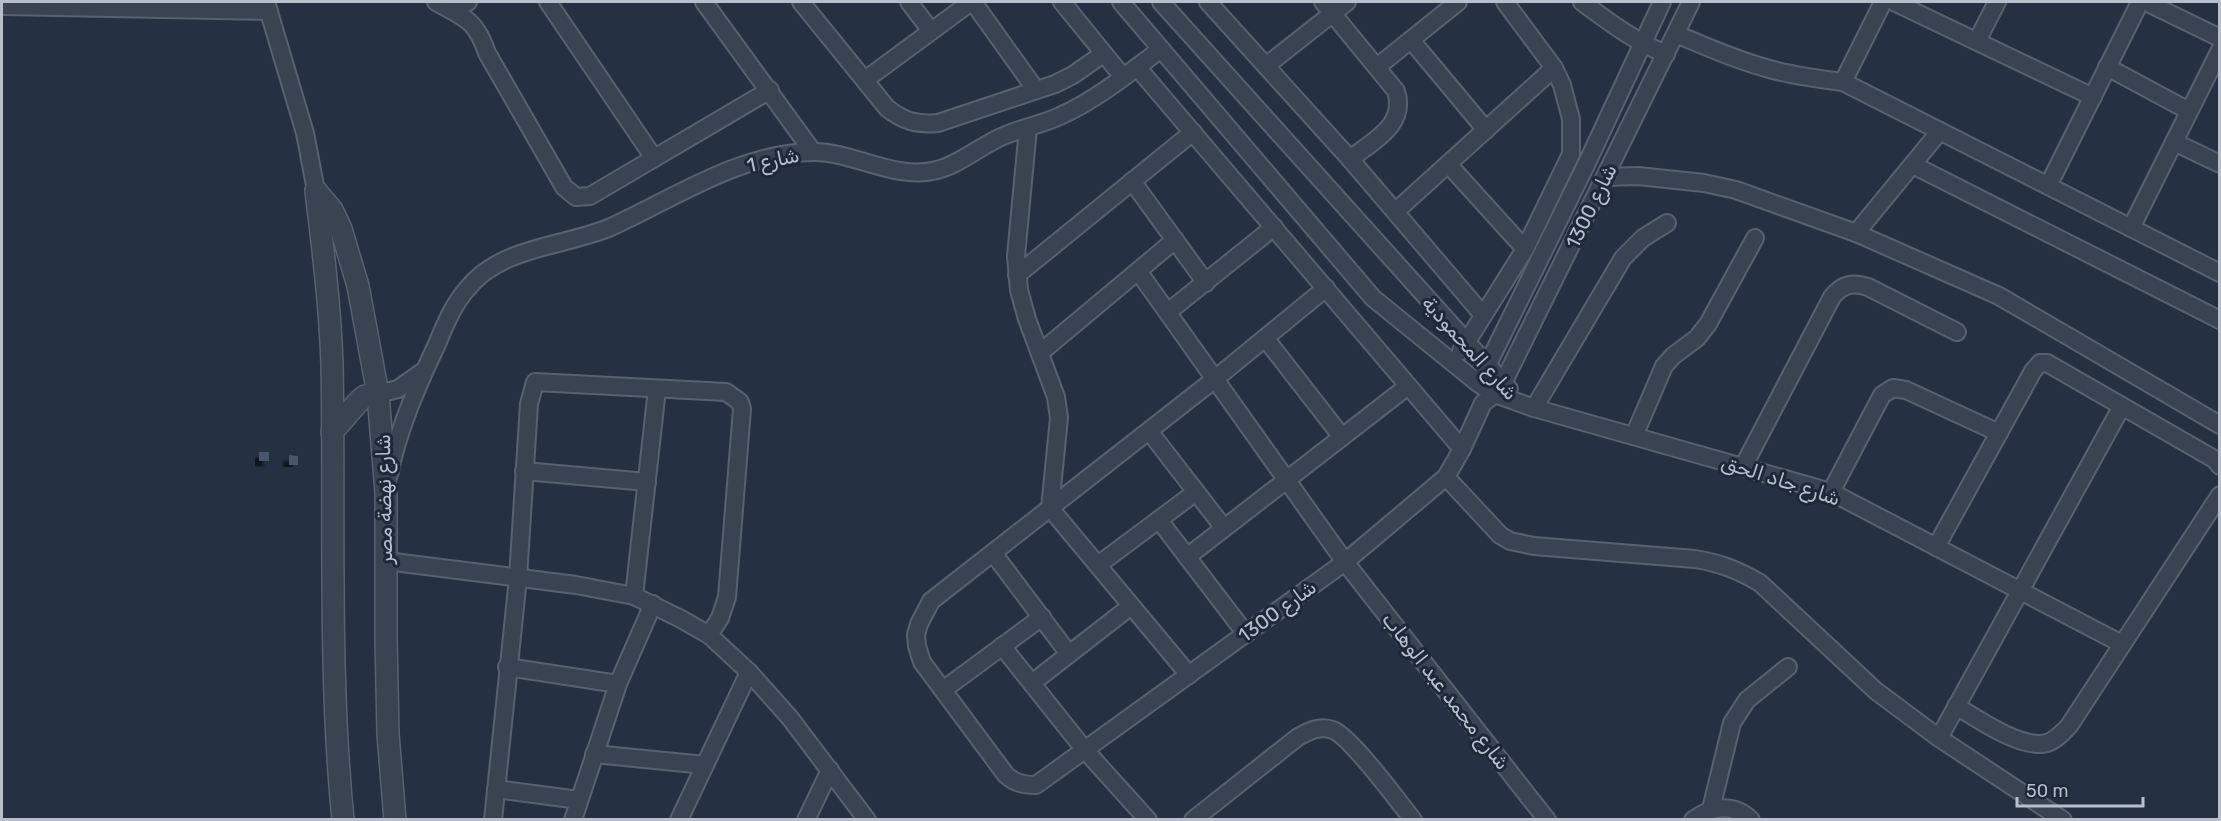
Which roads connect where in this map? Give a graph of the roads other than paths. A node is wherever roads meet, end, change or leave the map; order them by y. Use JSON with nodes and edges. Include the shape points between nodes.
{"nodes":[{"id":1,"x":436,"y":2,"type":"edge"},
{"id":2,"x":468,"y":2,"type":"edge"},
{"id":3,"x":548,"y":2,"type":"edge"},
{"id":4,"x":704,"y":2,"type":"edge"},
{"id":5,"x":801,"y":2,"type":"edge"},
{"id":6,"x":909,"y":2,"type":"edge"},
{"id":7,"x":972,"y":2,"type":"edge"},
{"id":8,"x":1062,"y":2,"type":"edge"},
{"id":9,"x":1121,"y":2,"type":"edge"},
{"id":10,"x":1161,"y":2,"type":"edge"},
{"id":11,"x":1208,"y":2,"type":"edge"},
{"id":12,"x":1347,"y":2,"type":"edge"},
{"id":13,"x":1458,"y":2,"type":"edge"},
{"id":14,"x":1505,"y":2,"type":"edge"},
{"id":15,"x":1582,"y":2,"type":"edge"},
{"id":16,"x":1662,"y":2,"type":"edge"},
{"id":17,"x":1691,"y":2,"type":"edge"},
{"id":18,"x":1883,"y":2,"type":"edge"},
{"id":19,"x":1894,"y":2,"type":"edge"},
{"id":20,"x":1997,"y":2,"type":"edge"},
{"id":21,"x":2140,"y":2,"type":"edge"},
{"id":22,"x":2146,"y":2,"type":"edge"},
{"id":23,"x":3,"y":5,"type":"edge"},
{"id":24,"x":268,"y":6,"type":"edge"},
{"id":25,"x":1328,"y":7,"type":"edge"},
{"id":26,"x":453,"y":11,"type":"junction"},
{"id":27,"x":931,"y":31,"type":"junction"},
{"id":28,"x":1676,"y":34,"type":"junction"},
{"id":29,"x":2220,"y":38,"type":"edge"},
{"id":30,"x":1411,"y":40,"type":"junction"},
{"id":31,"x":1977,"y":41,"type":"junction"},
{"id":32,"x":1642,"y":44,"type":"junction"},
{"id":33,"x":1161,"y":50,"type":"junction"},
{"id":34,"x":2220,"y":50,"type":"edge"},
{"id":35,"x":1103,"y":54,"type":"junction"},
{"id":36,"x":1666,"y":54,"type":"junction"},
{"id":37,"x":1266,"y":66,"type":"junction"},
{"id":38,"x":1377,"y":67,"type":"junction"},
{"id":39,"x":1554,"y":68,"type":"junction"},
{"id":40,"x":2107,"y":68,"type":"junction"},
{"id":41,"x":1130,"y":72,"type":"junction"},
{"id":42,"x":865,"y":80,"type":"junction"},
{"id":43,"x":1843,"y":82,"type":"junction"},
{"id":44,"x":770,"y":90,"type":"junction"},
{"id":45,"x":1036,"y":90,"type":"junction"},
{"id":46,"x":2093,"y":97,"type":"junction"},
{"id":47,"x":2189,"y":111,"type":"junction"},
{"id":48,"x":1028,"y":128,"type":"junction"},
{"id":49,"x":1486,"y":130,"type":"junction"},
{"id":50,"x":1940,"y":131,"type":"junction"},
{"id":51,"x":1193,"y":132,"type":"junction"},
{"id":52,"x":2174,"y":142,"type":"junction"},
{"id":53,"x":813,"y":152,"type":"junction"},
{"id":54,"x":654,"y":158,"type":"junction"},
{"id":55,"x":1350,"y":159,"type":"junction"},
{"id":56,"x":1448,"y":164,"type":"junction"},
{"id":57,"x":2220,"y":164,"type":"edge"},
{"id":58,"x":1912,"y":165,"type":"junction"},
{"id":59,"x":1605,"y":177,"type":"junction"},
{"id":60,"x":1132,"y":181,"type":"junction"},
{"id":61,"x":2048,"y":186,"type":"junction"},
{"id":62,"x":316,"y":191,"type":"junction"},
{"id":63,"x":1396,"y":211,"type":"junction"},
{"id":64,"x":1667,"y":223,"type":"dead end"},
{"id":65,"x":1274,"y":227,"type":"junction"},
{"id":66,"x":2131,"y":228,"type":"junction"},
{"id":67,"x":1856,"y":233,"type":"junction"},
{"id":68,"x":1755,"y":238,"type":"dead end"},
{"id":69,"x":1175,"y":240,"type":"junction"},
{"id":70,"x":1526,"y":249,"type":"junction"},
{"id":71,"x":1138,"y":271,"type":"junction"},
{"id":72,"x":2220,"y":273,"type":"edge"},
{"id":73,"x":1017,"y":274,"type":"junction"},
{"id":74,"x":1206,"y":283,"type":"junction"},
{"id":75,"x":1326,"y":288,"type":"junction"},
{"id":76,"x":1168,"y":312,"type":"junction"},
{"id":77,"x":1483,"y":315,"type":"junction"},
{"id":78,"x":2220,"y":320,"type":"edge"},
{"id":79,"x":1957,"y":332,"type":"dead end"},
{"id":80,"x":1266,"y":338,"type":"junction"},
{"id":81,"x":1466,"y":343,"type":"junction"},
{"id":82,"x":1041,"y":352,"type":"junction"},
{"id":83,"x":1453,"y":363,"type":"junction"},
{"id":84,"x":1486,"y":366,"type":"junction"},
{"id":85,"x":426,"y":367,"type":"junction"},
{"id":86,"x":1215,"y":379,"type":"junction"},
{"id":87,"x":1479,"y":384,"type":"junction"},
{"id":88,"x":1408,"y":386,"type":"junction"},
{"id":89,"x":657,"y":389,"type":"junction"},
{"id":90,"x":1494,"y":393,"type":"junction"},
{"id":91,"x":378,"y":394,"type":"junction"},
{"id":92,"x":1528,"y":406,"type":"junction"},
{"id":93,"x":2122,"y":406,"type":"junction"},
{"id":94,"x":2220,"y":425,"type":"edge"},
{"id":95,"x":1149,"y":431,"type":"junction"},
{"id":96,"x":332,"y":432,"type":"junction"},
{"id":97,"x":1999,"y":433,"type":"junction"},
{"id":98,"x":1634,"y":436,"type":"junction"},
{"id":99,"x":1342,"y":437,"type":"junction"},
{"id":100,"x":1462,"y":449,"type":"junction"},
{"id":101,"x":2220,"y":466,"type":"edge"},
{"id":102,"x":1743,"y":467,"type":"junction"},
{"id":103,"x":524,"y":471,"type":"junction"},
{"id":104,"x":1446,"y":477,"type":"junction"},
{"id":105,"x":1287,"y":480,"type":"junction"},
{"id":106,"x":647,"y":482,"type":"junction"},
{"id":107,"x":1196,"y":492,"type":"junction"},
{"id":108,"x":1831,"y":492,"type":"junction"},
{"id":109,"x":386,"y":493,"type":"junction"},
{"id":110,"x":2220,"y":495,"type":"edge"},
{"id":111,"x":1050,"y":508,"type":"junction"},
{"id":112,"x":1159,"y":520,"type":"junction"},
{"id":113,"x":1224,"y":528,"type":"junction"},
{"id":114,"x":1936,"y":547,"type":"junction"},
{"id":115,"x":993,"y":553,"type":"junction"},
{"id":116,"x":1187,"y":557,"type":"junction"},
{"id":117,"x":386,"y":561,"type":"junction"},
{"id":118,"x":1345,"y":562,"type":"junction"},
{"id":119,"x":1098,"y":565,"type":"junction"},
{"id":120,"x":518,"y":578,"type":"junction"},
{"id":121,"x":2020,"y":591,"type":"junction"},
{"id":122,"x":634,"y":596,"type":"junction"},
{"id":123,"x":653,"y":604,"type":"junction"},
{"id":124,"x":1131,"y":606,"type":"junction"},
{"id":125,"x":1042,"y":617,"type":"junction"},
{"id":126,"x":1246,"y":634,"type":"junction"},
{"id":127,"x":709,"y":635,"type":"junction"},
{"id":128,"x":2122,"y":644,"type":"junction"},
{"id":129,"x":1002,"y":646,"type":"junction"},
{"id":130,"x":1069,"y":654,"type":"junction"},
{"id":131,"x":507,"y":667,"type":"junction"},
{"id":132,"x":1788,"y":667,"type":"dead end"},
{"id":133,"x":749,"y":672,"type":"junction"},
{"id":134,"x":1189,"y":675,"type":"junction"},
{"id":135,"x":1032,"y":683,"type":"junction"},
{"id":136,"x":618,"y":684,"type":"junction"},
{"id":137,"x":943,"y":690,"type":"junction"},
{"id":138,"x":1956,"y":706,"type":"junction"},
{"id":139,"x":1939,"y":738,"type":"junction"},
{"id":140,"x":1084,"y":749,"type":"junction"},
{"id":141,"x":594,"y":754,"type":"junction"},
{"id":142,"x":705,"y":765,"type":"junction"},
{"id":143,"x":830,"y":770,"type":"junction"},
{"id":144,"x":496,"y":789,"type":"junction"},
{"id":145,"x":579,"y":800,"type":"junction"},
{"id":146,"x":1711,"y":809,"type":"junction"},
{"id":147,"x":343,"y":819,"type":"edge"},
{"id":148,"x":395,"y":819,"type":"edge"},
{"id":149,"x":493,"y":819,"type":"edge"},
{"id":150,"x":573,"y":819,"type":"edge"},
{"id":151,"x":680,"y":819,"type":"edge"},
{"id":152,"x":806,"y":819,"type":"edge"},
{"id":153,"x":867,"y":819,"type":"edge"},
{"id":154,"x":1148,"y":819,"type":"edge"},
{"id":155,"x":1193,"y":819,"type":"edge"},
{"id":156,"x":1413,"y":819,"type":"edge"},
{"id":157,"x":1547,"y":819,"type":"edge"},
{"id":158,"x":1693,"y":819,"type":"edge"},
{"id":159,"x":1751,"y":819,"type":"edge"},
{"id":160,"x":2063,"y":819,"type":"edge"}],
"edges":[{"from":1,"to":26,"type":"street"},
{"from":2,"to":26,"type":"street"},
{"from":3,"to":54,"type":"street"},
{"from":4,"to":44,"type":"street"},
{"from":5,"to":42,"type":"street"},
{"from":6,"to":27,"type":"street"},
{"from":7,"to":27,"type":"street"},
{"from":7,"to":45,"type":"street"},
{"from":8,"to":35,"type":"street"},
{"from":9,"to":33,"type":"street","name":"شارع المحمودية"},
{"from":10,"to":81,"type":"street","name":"شارع المحمودية"},
{"from":11,"to":37,"type":"street"},
{"from":12,"to":25,"type":"street"},
{"from":13,"to":30,"type":"street"},
{"from":14,"to":39,"type":"street"},
{"from":15,"to":32,"type":"street"},
{"from":16,"to":32,"type":"street","name":"شارع 1300"},
{"from":17,"to":28,"type":"street","name":"شارع 1300"},
{"from":18,"to":43,"type":"street"},
{"from":19,"to":31,"type":"street"},
{"from":20,"to":31,"type":"street"},
{"from":21,"to":40,"type":"street"},
{"from":22,"to":29,"type":"street"},
{"from":23,"to":24,"type":"street"},
{"from":24,"to":62,"type":"street","name":"شارع نهضة مصر","via":[[306,133]]},
{"from":25,"to":37,"type":"street"},
{"from":25,"to":38,"type":"street"},
{"from":26,"to":54,"type":"street","via":[[481,35],[487,53],[569,193],[590,196]]},
{"from":27,"to":42,"type":"street"},
{"from":28,"to":36,"type":"street","name":"شارع 1300"},
{"from":28,"to":43,"type":"street","via":[[1772,70]]},
{"from":30,"to":38,"type":"street"},
{"from":30,"to":49,"type":"street"},
{"from":31,"to":46,"type":"street"},
{"from":32,"to":36,"type":"street"},
{"from":32,"to":84,"type":"street","name":"شارع 1300"},
{"from":33,"to":41,"type":"street","name":"شارع 1"},
{"from":33,"to":83,"type":"street","name":"شارع المحمودية","via":[[1373,298]]},
{"from":34,"to":47,"type":"street"},
{"from":35,"to":41,"type":"street"},
{"from":35,"to":45,"type":"street","via":[[1073,75]]},
{"from":36,"to":59,"type":"street","name":"شارع 1300"},
{"from":37,"to":55,"type":"street"},
{"from":38,"to":55,"type":"street","via":[[1396,91],[1399,109],[1390,126]]},
{"from":39,"to":49,"type":"street"},
{"from":39,"to":70,"type":"street","via":[[1571,119],[1571,154]]},
{"from":40,"to":46,"type":"street"},
{"from":40,"to":47,"type":"street"},
{"from":41,"to":48,"type":"street","name":"شارع 1","via":[[1078,106]]},
{"from":41,"to":51,"type":"street"},
{"from":42,"to":45,"type":"street","via":[[898,117],[924,124],[938,123]]},
{"from":43,"to":50,"type":"street"},
{"from":44,"to":53,"type":"street"},
{"from":44,"to":54,"type":"street"},
{"from":46,"to":61,"type":"street"},
{"from":47,"to":52,"type":"street"},
{"from":48,"to":53,"type":"street","name":"شارع 1","via":[[1004,135],[936,171],[910,173]]},
{"from":48,"to":73,"type":"street"},
{"from":49,"to":56,"type":"street"},
{"from":50,"to":58,"type":"street"},
{"from":50,"to":61,"type":"street"},
{"from":51,"to":60,"type":"street"},
{"from":51,"to":65,"type":"street"},
{"from":52,"to":57,"type":"street"},
{"from":52,"to":66,"type":"street"},
{"from":53,"to":85,"type":"street","name":"شارع 1","via":[[727,171],[612,226],[512,257],[488,270],[467,288],[452,311]]},
{"from":55,"to":63,"type":"street"},
{"from":56,"to":63,"type":"street"},
{"from":56,"to":70,"type":"street"},
{"from":58,"to":67,"type":"street"},
{"from":58,"to":78,"type":"street"},
{"from":59,"to":67,"type":"street","via":[[1649,177],[1736,190]]},
{"from":59,"to":90,"type":"street","name":"شارع 1300"},
{"from":60,"to":69,"type":"street"},
{"from":60,"to":73,"type":"street"},
{"from":61,"to":66,"type":"street"},
{"from":62,"to":91,"type":"street","name":"شارع نهضة مصر","via":[[341,229],[358,286]]},
{"from":62,"to":96,"type":"street","name":"شارع نهضة مصر","via":[[329,315]]},
{"from":63,"to":77,"type":"street"},
{"from":64,"to":92,"type":"street","via":[[1643,238],[1623,258]]},
{"from":65,"to":74,"type":"street"},
{"from":65,"to":75,"type":"street"},
{"from":66,"to":72,"type":"street"},
{"from":67,"to":94,"type":"street","via":[[1999,296]]},
{"from":68,"to":98,"type":"street","via":[[1708,324],[1664,366]]},
{"from":69,"to":71,"type":"street"},
{"from":69,"to":74,"type":"street"},
{"from":70,"to":77,"type":"street"},
{"from":71,"to":76,"type":"street","name":"شارع محمد عبد الوهاب"},
{"from":71,"to":82,"type":"street"},
{"from":73,"to":82,"type":"street","via":[[1027,319]]},
{"from":74,"to":76,"type":"street"},
{"from":75,"to":80,"type":"street"},
{"from":75,"to":88,"type":"street"},
{"from":76,"to":86,"type":"street","name":"شارع محمد عبد الوهاب"},
{"from":77,"to":81,"type":"street"},
{"from":79,"to":102,"type":"street","via":[[1868,287],[1848,284],[1839,289]]},
{"from":80,"to":86,"type":"street"},
{"from":80,"to":99,"type":"street"},
{"from":81,"to":83,"type":"street"},
{"from":81,"to":84,"type":"street","name":"شارع المحمودية"},
{"from":82,"to":111,"type":"street","via":[[1059,418]]},
{"from":83,"to":87,"type":"street","name":"شارع المحمودية"},
{"from":84,"to":87,"type":"street","name":"شارع 1300"},
{"from":84,"to":90,"type":"street","name":"شارع المحمودية"},
{"from":85,"to":91,"type":"street","name":"شارع 1","via":[[407,385]]},
{"from":85,"to":109,"type":"street","name":"شارع 1","via":[[401,428]]},
{"from":86,"to":95,"type":"street"},
{"from":86,"to":105,"type":"street","name":"شارع محمد عبد الوهاب"},
{"from":87,"to":90,"type":"street"},
{"from":88,"to":99,"type":"street"},
{"from":88,"to":100,"type":"street"},
{"from":89,"to":103,"type":"street","via":[[535,382],[529,404]]},
{"from":89,"to":106,"type":"street"},
{"from":89,"to":127,"type":"street","via":[[726,392],[740,402],[742,409],[727,597]]},
{"from":90,"to":92,"type":"street","name":"شارع المحمودية"},
{"from":90,"to":100,"type":"street","name":"شارع 1300"},
{"from":91,"to":96,"type":"street","via":[[360,400]]},
{"from":91,"to":109,"type":"street","name":"شارع نهضة مصر"},
{"from":92,"to":98,"type":"street","name":"شارع جاد الحق"},
{"from":93,"to":97,"type":"street","via":[[2048,363],[2040,363]]},
{"from":93,"to":101,"type":"street"},
{"from":93,"to":121,"type":"street"},
{"from":95,"to":107,"type":"street"},
{"from":95,"to":111,"type":"street"},
{"from":96,"to":147,"type":"street","name":"شارع نهضة مصر","via":[[335,700]]},
{"from":97,"to":108,"type":"street","via":[[1906,390],[1893,388],[1882,395]]},
{"from":97,"to":114,"type":"street"},
{"from":98,"to":102,"type":"street","name":"شارع جاد الحق"},
{"from":99,"to":105,"type":"street"},
{"from":100,"to":104,"type":"street","name":"شارع 1300"},
{"from":102,"to":108,"type":"street","name":"شارع جاد الحق"},
{"from":103,"to":106,"type":"street"},
{"from":103,"to":120,"type":"street"},
{"from":104,"to":118,"type":"street","name":"شارع 1300"},
{"from":104,"to":139,"type":"street","via":[[1510,541],[1695,559],[1740,570],[1760,583],[1876,691]]},
{"from":105,"to":113,"type":"street"},
{"from":105,"to":118,"type":"street","name":"شارع محمد عبد الوهاب"},
{"from":106,"to":122,"type":"street"},
{"from":107,"to":112,"type":"street"},
{"from":107,"to":113,"type":"street"},
{"from":108,"to":114,"type":"street","name":"شارع جاد الحق"},
{"from":109,"to":117,"type":"street","name":"شارع نهضة مصر"},
{"from":110,"to":128,"type":"street"},
{"from":111,"to":115,"type":"street"},
{"from":111,"to":119,"type":"street"},
{"from":112,"to":116,"type":"street"},
{"from":112,"to":119,"type":"street"},
{"from":113,"to":116,"type":"street"},
{"from":114,"to":121,"type":"street","name":"شارع جاد الحق"},
{"from":115,"to":125,"type":"street"},
{"from":115,"to":137,"type":"street","via":[[931,601],[919,624],[917,646],[922,662]]},
{"from":116,"to":126,"type":"street"},
{"from":117,"to":120,"type":"street"},
{"from":117,"to":148,"type":"street","name":"شارع نهضة مصر","via":[[388,734]]},
{"from":118,"to":126,"type":"street","name":"شارع 1300"},
{"from":118,"to":157,"type":"street","name":"شارع محمد عبد الوهاب"},
{"from":119,"to":124,"type":"street"},
{"from":120,"to":122,"type":"street"},
{"from":120,"to":131,"type":"street"},
{"from":121,"to":128,"type":"street","name":"شارع جاد الحق"},
{"from":121,"to":138,"type":"street"},
{"from":122,"to":123,"type":"street"},
{"from":123,"to":127,"type":"street"},
{"from":123,"to":136,"type":"street"},
{"from":124,"to":130,"type":"street"},
{"from":124,"to":134,"type":"street"},
{"from":125,"to":129,"type":"street"},
{"from":125,"to":130,"type":"street"},
{"from":126,"to":134,"type":"street","name":"شارع 1300"},
{"from":127,"to":133,"type":"street"},
{"from":128,"to":138,"type":"street","via":[[2069,726],[2047,743],[2019,741]]},
{"from":129,"to":135,"type":"street"},
{"from":129,"to":137,"type":"street"},
{"from":130,"to":135,"type":"street"},
{"from":131,"to":136,"type":"street"},
{"from":131,"to":144,"type":"street"},
{"from":132,"to":146,"type":"street","via":[[1748,700],[1732,723]]},
{"from":133,"to":142,"type":"street"},
{"from":133,"to":143,"type":"street"},
{"from":134,"to":140,"type":"street","name":"شارع 1300"},
{"from":135,"to":140,"type":"street"},
{"from":136,"to":141,"type":"street"},
{"from":137,"to":140,"type":"street","name":"شارع 1300","via":[[1005,775],[1019,783],[1036,785]]},
{"from":138,"to":139,"type":"street"},
{"from":139,"to":160,"type":"street"},
{"from":140,"to":154,"type":"street"},
{"from":141,"to":142,"type":"street"},
{"from":141,"to":145,"type":"street"},
{"from":142,"to":151,"type":"street"},
{"from":143,"to":152,"type":"street"},
{"from":143,"to":153,"type":"street"},
{"from":144,"to":145,"type":"street"},
{"from":144,"to":149,"type":"street"},
{"from":145,"to":150,"type":"street"},
{"from":146,"to":158,"type":"street"},
{"from":146,"to":159,"type":"street","via":[[1728,808]]},
{"from":155,"to":156,"type":"street","via":[[1314,728],[1332,729],[1347,740]]}]}
